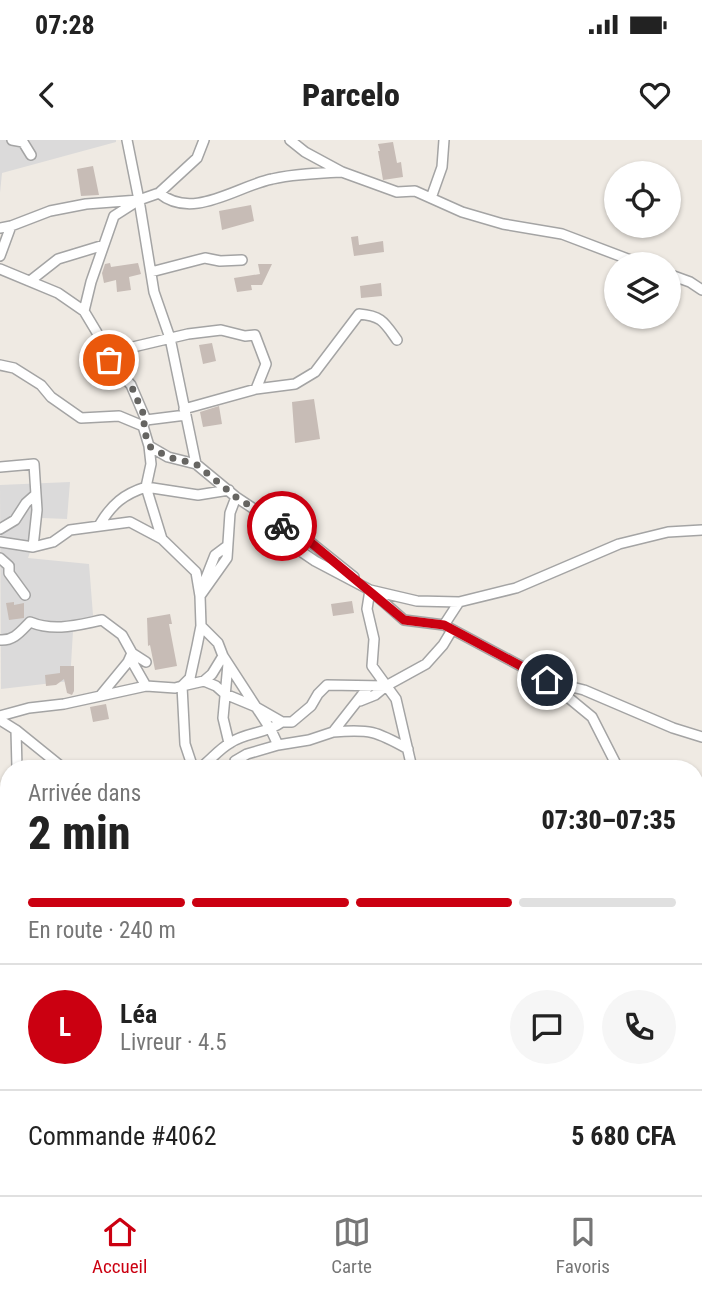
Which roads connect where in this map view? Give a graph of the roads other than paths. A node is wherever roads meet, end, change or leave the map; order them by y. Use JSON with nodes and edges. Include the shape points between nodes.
{"nodes":[{"id":1,"x":12,"y":140,"type":"edge"},
{"id":2,"x":127,"y":140,"type":"edge"},
{"id":3,"x":204,"y":140,"type":"edge"},
{"id":4,"x":290,"y":140,"type":"edge"},
{"id":5,"x":444,"y":140,"type":"edge"},
{"id":6,"x":31,"y":155,"type":"dead end"},
{"id":7,"x":342,"y":172,"type":"junction"},
{"id":8,"x":159,"y":193,"type":"junction"},
{"id":9,"x":431,"y":198,"type":"junction"},
{"id":10,"x":139,"y":200,"type":"junction"},
{"id":11,"x":11,"y":226,"type":"junction"},
{"id":12,"x":0,"y":228,"type":"edge"},
{"id":13,"x":104,"y":245,"type":"junction"},
{"id":14,"x":609,"y":252,"type":"edge"},
{"id":15,"x":0,"y":256,"type":"edge"},
{"id":16,"x":242,"y":260,"type":"dead end"},
{"id":17,"x":1,"y":272,"type":"edge"},
{"id":18,"x":151,"y":272,"type":"junction"},
{"id":19,"x":681,"y":279,"type":"edge"},
{"id":20,"x":30,"y":281,"type":"junction"},
{"id":21,"x":702,"y":290,"type":"edge"},
{"id":22,"x":84,"y":311,"type":"junction"},
{"id":23,"x":170,"y":338,"type":"junction"},
{"id":24,"x":397,"y":340,"type":"dead end"},
{"id":25,"x":105,"y":346,"type":"junction"},
{"id":26,"x":0,"y":365,"type":"edge"},
{"id":27,"x":256,"y":389,"type":"junction"},
{"id":28,"x":185,"y":412,"type":"junction"},
{"id":29,"x":144,"y":423,"type":"junction"},
{"id":30,"x":149,"y":446,"type":"junction"},
{"id":31,"x":196,"y":464,"type":"junction"},
{"id":32,"x":0,"y":467,"type":"edge"},
{"id":33,"x":146,"y":487,"type":"junction"},
{"id":34,"x":229,"y":490,"type":"junction"},
{"id":35,"x":35,"y":495,"type":"junction"},
{"id":36,"x":236,"y":497,"type":"junction"},
{"id":37,"x":100,"y":524,"type":"junction"},
{"id":38,"x":0,"y":529,"type":"edge"},
{"id":39,"x":702,"y":530,"type":"edge"},
{"id":40,"x":162,"y":539,"type":"junction"},
{"id":41,"x":0,"y":542,"type":"edge"},
{"id":42,"x":33,"y":547,"type":"junction"},
{"id":43,"x":0,"y":558,"type":"edge"},
{"id":44,"x":370,"y":590,"type":"junction"},
{"id":45,"x":25,"y":595,"type":"dead end"},
{"id":46,"x":200,"y":596,"type":"junction"},
{"id":47,"x":459,"y":603,"type":"junction"},
{"id":48,"x":201,"y":626,"type":"junction"},
{"id":49,"x":448,"y":628,"type":"junction"},
{"id":50,"x":0,"y":640,"type":"edge"},
{"id":51,"x":132,"y":653,"type":"junction"},
{"id":52,"x":225,"y":660,"type":"junction"},
{"id":53,"x":146,"y":662,"type":"dead end"},
{"id":54,"x":547,"y":680,"type":"junction"},
{"id":55,"x":204,"y":681,"type":"junction"},
{"id":56,"x":146,"y":686,"type":"junction"},
{"id":57,"x":182,"y":686,"type":"junction"},
{"id":58,"x":369,"y":686,"type":"junction"},
{"id":59,"x":386,"y":686,"type":"junction"},
{"id":60,"x":225,"y":694,"type":"junction"},
{"id":61,"x":99,"y":696,"type":"junction"},
{"id":62,"x":357,"y":702,"type":"junction"},
{"id":63,"x":254,"y":706,"type":"junction"},
{"id":64,"x":0,"y":718,"type":"edge"},
{"id":65,"x":282,"y":722,"type":"junction"},
{"id":66,"x":16,"y":730,"type":"junction"},
{"id":67,"x":271,"y":730,"type":"junction"},
{"id":68,"x":334,"y":732,"type":"junction"},
{"id":69,"x":244,"y":737,"type":"junction"},
{"id":70,"x":702,"y":737,"type":"edge"},
{"id":71,"x":229,"y":743,"type":"junction"},
{"id":72,"x":278,"y":745,"type":"junction"},
{"id":73,"x":408,"y":749,"type":"junction"},
{"id":74,"x":17,"y":760,"type":"edge"},
{"id":75,"x":53,"y":760,"type":"edge"},
{"id":76,"x":190,"y":760,"type":"edge"},
{"id":77,"x":209,"y":760,"type":"edge"},
{"id":78,"x":237,"y":760,"type":"edge"},
{"id":79,"x":241,"y":760,"type":"edge"},
{"id":80,"x":410,"y":760,"type":"edge"},
{"id":81,"x":614,"y":760,"type":"edge"}],
"edges":[{"from":1,"to":6,"type":"street","via":[[23,142]]},
{"from":2,"to":10,"type":"street"},
{"from":3,"to":8,"type":"street","via":[[197,158]]},
{"from":4,"to":7,"type":"street"},
{"from":5,"to":9,"type":"street","via":[[442,167]]},
{"from":7,"to":8,"type":"street","via":[[269,179],[207,202],[189,203]]},
{"from":7,"to":9,"type":"street","via":[[397,192],[415,191]]},
{"from":8,"to":10,"type":"street"},
{"from":9,"to":14,"type":"street","via":[[461,212],[562,234]]},
{"from":10,"to":11,"type":"street","via":[[50,211]]},
{"from":10,"to":13,"type":"street","via":[[114,216]]},
{"from":10,"to":18,"type":"street"},
{"from":11,"to":12,"type":"street"},
{"from":11,"to":15,"type":"street"},
{"from":13,"to":20,"type":"street","via":[[58,259]]},
{"from":13,"to":22,"type":"street"},
{"from":16,"to":18,"type":"street","via":[[205,258]]},
{"from":17,"to":20,"type":"street"},
{"from":18,"to":23,"type":"street"},
{"from":19,"to":21,"type":"street"},
{"from":20,"to":22,"type":"street"},
{"from":22,"to":25,"type":"street"},
{"from":23,"to":25,"type":"street","via":[[134,347]]},
{"from":23,"to":27,"type":"street","via":[[221,330],[256,335],[266,365]]},
{"from":23,"to":28,"type":"street"},
{"from":24,"to":27,"type":"street","via":[[384,321],[359,314],[315,372],[295,384]]},
{"from":25,"to":29,"type":"street","via":[[109,360],[131,385]]},
{"from":26,"to":29,"type":"street","via":[[41,385],[81,418],[119,416]]},
{"from":27,"to":28,"type":"street"},
{"from":28,"to":29,"type":"street"},
{"from":28,"to":31,"type":"street"},
{"from":29,"to":30,"type":"street"},
{"from":30,"to":31,"type":"street"},
{"from":30,"to":33,"type":"street"},
{"from":31,"to":34,"type":"street"},
{"from":32,"to":35,"type":"street","via":[[34,464]]},
{"from":33,"to":34,"type":"street","via":[[198,495]]},
{"from":33,"to":37,"type":"street","via":[[125,494]]},
{"from":33,"to":40,"type":"street"},
{"from":34,"to":36,"type":"street"},
{"from":35,"to":38,"type":"street","via":[[15,520]]},
{"from":35,"to":42,"type":"street"},
{"from":36,"to":44,"type":"street","via":[[275,523],[290,544]]},
{"from":36,"to":46,"type":"street","via":[[230,513],[227,558]]},
{"from":37,"to":40,"type":"street","via":[[130,522]]},
{"from":37,"to":42,"type":"street","via":[[70,530],[53,542]]},
{"from":39,"to":47,"type":"street","via":[[668,532],[618,544],[516,588]]},
{"from":40,"to":46,"type":"street","via":[[195,572]]},
{"from":41,"to":42,"type":"street"},
{"from":43,"to":45,"type":"street"},
{"from":44,"to":47,"type":"street","via":[[417,601]]},
{"from":44,"to":49,"type":"street","via":[[404,620]]},
{"from":44,"to":59,"type":"street","via":[[372,666]]},
{"from":46,"to":48,"type":"street"},
{"from":47,"to":49,"type":"street"},
{"from":48,"to":52,"type":"street","via":[[218,643]]},
{"from":48,"to":57,"type":"street","via":[[190,678]]},
{"from":49,"to":54,"type":"street"},
{"from":49,"to":59,"type":"street","via":[[443,645],[426,664]]},
{"from":50,"to":51,"type":"street","via":[[16,636],[30,622],[51,628],[102,620],[122,635]]},
{"from":51,"to":53,"type":"street"},
{"from":51,"to":56,"type":"street"},
{"from":51,"to":61,"type":"street"},
{"from":52,"to":55,"type":"street"},
{"from":52,"to":60,"type":"street"},
{"from":52,"to":63,"type":"street"},
{"from":54,"to":70,"type":"street"},
{"from":54,"to":81,"type":"street","via":[[592,717]]},
{"from":55,"to":57,"type":"street"},
{"from":55,"to":60,"type":"street"},
{"from":56,"to":57,"type":"street"},
{"from":56,"to":61,"type":"street"},
{"from":57,"to":76,"type":"street","via":[[185,744]]},
{"from":58,"to":59,"type":"street"},
{"from":58,"to":62,"type":"street"},
{"from":58,"to":65,"type":"street","via":[[327,685],[292,722]]},
{"from":59,"to":62,"type":"street"},
{"from":59,"to":73,"type":"street","via":[[396,699]]},
{"from":60,"to":63,"type":"street"},
{"from":60,"to":71,"type":"street","via":[[223,718]]},
{"from":61,"to":64,"type":"street"},
{"from":62,"to":68,"type":"street"},
{"from":63,"to":65,"type":"street"},
{"from":63,"to":67,"type":"street"},
{"from":64,"to":66,"type":"street"},
{"from":65,"to":67,"type":"street"},
{"from":66,"to":74,"type":"street"},
{"from":66,"to":75,"type":"street"},
{"from":67,"to":69,"type":"street"},
{"from":67,"to":72,"type":"street"},
{"from":68,"to":72,"type":"street"},
{"from":68,"to":73,"type":"street","via":[[380,733]]},
{"from":69,"to":71,"type":"street"},
{"from":69,"to":78,"type":"street"},
{"from":71,"to":77,"type":"street"},
{"from":72,"to":79,"type":"street"},
{"from":73,"to":80,"type":"street"}]}
